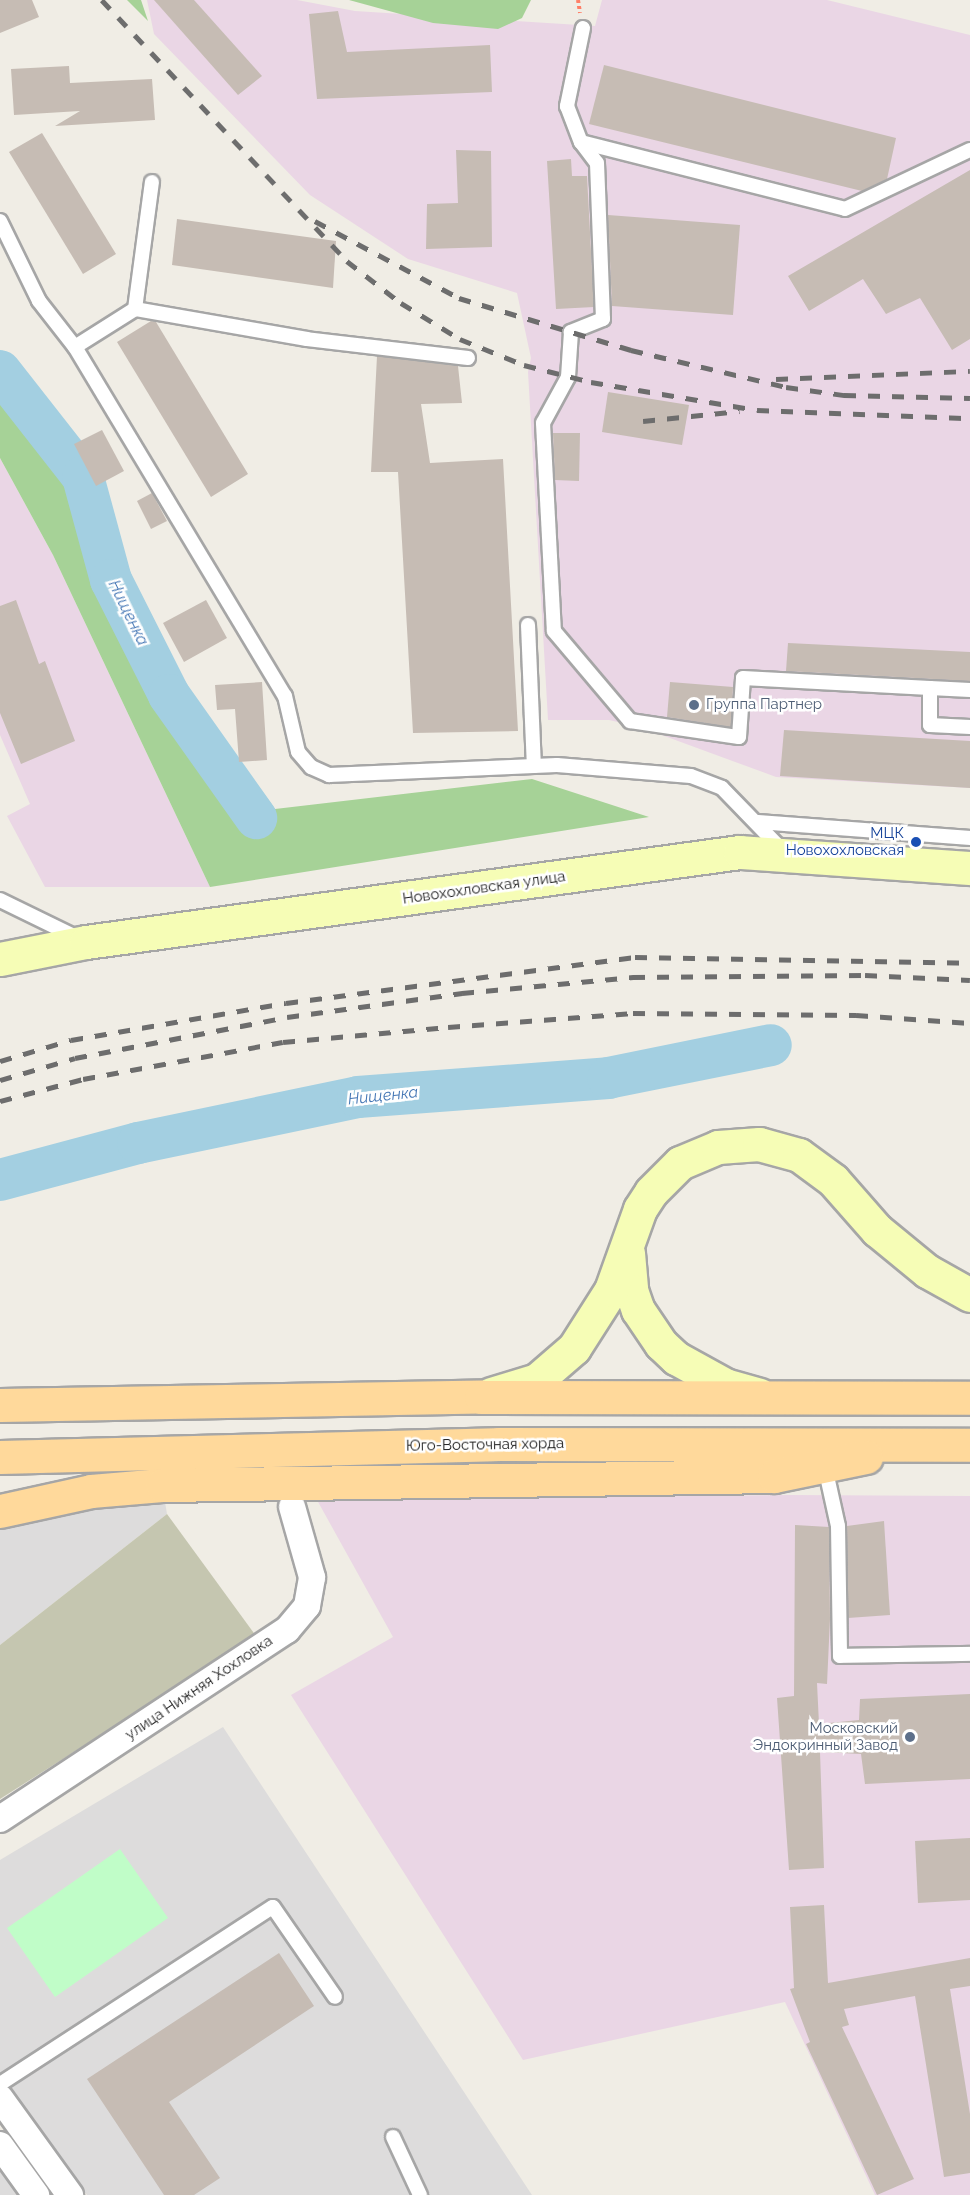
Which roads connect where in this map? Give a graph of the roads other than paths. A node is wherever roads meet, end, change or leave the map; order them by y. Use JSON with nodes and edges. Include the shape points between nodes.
{"nodes":[{"id":1,"x":583,"y":28,"type":"dead end"},
{"id":2,"x":581,"y":142,"type":"junction"},
{"id":3,"x":970,"y":150,"type":"edge"},
{"id":4,"x":152,"y":182,"type":"dead end"},
{"id":5,"x":0,"y":221,"type":"edge"},
{"id":6,"x":135,"y":309,"type":"junction"},
{"id":7,"x":75,"y":347,"type":"junction"},
{"id":8,"x":468,"y":358,"type":"dead end"},
{"id":9,"x":528,"y":625,"type":"dead end"},
{"id":10,"x":930,"y":687,"type":"junction"},
{"id":11,"x":970,"y":690,"type":"edge"},
{"id":12,"x":970,"y":727,"type":"edge"},
{"id":13,"x":534,"y":766,"type":"junction"},
{"id":14,"x":758,"y":822,"type":"junction"},
{"id":15,"x":970,"y":838,"type":"edge"},
{"id":16,"x":788,"y":856,"type":"junction"},
{"id":17,"x":970,"y":868,"type":"edge"},
{"id":18,"x":0,"y":900,"type":"edge"},
{"id":19,"x":86,"y":942,"type":"junction"},
{"id":20,"x":0,"y":959,"type":"edge"},
{"id":21,"x":632,"y":1229,"type":"junction"},
{"id":22,"x":970,"y":1295,"type":"edge"},
{"id":23,"x":762,"y":1396,"type":"junction"},
{"id":24,"x":481,"y":1397,"type":"junction"},
{"id":25,"x":970,"y":1398,"type":"edge"},
{"id":26,"x":0,"y":1405,"type":"edge"},
{"id":27,"x":935,"y":1444,"type":"junction"},
{"id":28,"x":970,"y":1445,"type":"edge"},
{"id":29,"x":0,"y":1457,"type":"edge"},
{"id":30,"x":825,"y":1467,"type":"junction"},
{"id":31,"x":292,"y":1507,"type":"dead end"},
{"id":32,"x":0,"y":1511,"type":"edge"},
{"id":33,"x":970,"y":1654,"type":"edge"},
{"id":34,"x":0,"y":1819,"type":"edge"},
{"id":35,"x":335,"y":1997,"type":"dead end"},
{"id":36,"x":0,"y":2084,"type":"edge"},
{"id":37,"x":0,"y":2098,"type":"edge"},
{"id":38,"x":393,"y":2137,"type":"dead end"},
{"id":39,"x":0,"y":2145,"type":"edge"},
{"id":40,"x":36,"y":2195,"type":"edge"},
{"id":41,"x":70,"y":2195,"type":"edge"},
{"id":42,"x":420,"y":2195,"type":"edge"}],
"edges":[{"from":1,"to":2,"type":"lane","via":[[567,106]]},
{"from":2,"to":3,"type":"lane","via":[[845,209]]},
{"from":2,"to":10,"type":"lane","via":[[597,163],[603,319],[571,332],[568,377],[543,423],[554,631],[630,721],[739,737],[743,678]]},
{"from":4,"to":6,"type":"lane"},
{"from":5,"to":7,"type":"lane","via":[[39,301]]},
{"from":6,"to":7,"type":"lane"},
{"from":6,"to":8,"type":"lane","via":[[307,339]]},
{"from":7,"to":13,"type":"lane","via":[[285,696],[298,752],[311,767],[329,775]]},
{"from":9,"to":13,"type":"lane"},
{"from":10,"to":11,"type":"lane"},
{"from":10,"to":12,"type":"lane","via":[[930,724]]},
{"from":13,"to":14,"type":"lane","via":[[691,776],[722,788]]},
{"from":14,"to":15,"type":"lane"},
{"from":14,"to":16,"type":"lane"},
{"from":16,"to":17,"type":"street","name":"Новохохловская улица"},
{"from":16,"to":19,"type":"street","name":"Новохохловская улица","via":[[740,852]]},
{"from":18,"to":19,"type":"lane"},
{"from":19,"to":20,"type":"street","name":"Новохохловская улица"},
{"from":21,"to":22,"type":"street","via":[[651,1192],[680,1163],[739,1143],[770,1146],[799,1155],[817,1167],[877,1230],[927,1271]]},
{"from":21,"to":23,"type":"street","via":[[628,1270],[638,1310],[648,1328],[685,1363],[725,1385]]},
{"from":21,"to":24,"type":"street","via":[[611,1290],[574,1348],[537,1380]]},
{"from":23,"to":24,"type":"main road"},
{"from":23,"to":25,"type":"main road"},
{"from":24,"to":26,"type":"main road"},
{"from":27,"to":28,"type":"main road","name":"Юго-Восточная хорда"},
{"from":27,"to":29,"type":"main road","name":"Юго-Восточная хорда","via":[[500,1444]]},
{"from":27,"to":30,"type":"main road"},
{"from":30,"to":32,"type":"main road","via":[[774,1476],[162,1485],[91,1491]]},
{"from":30,"to":33,"type":"lane","via":[[838,1526],[840,1656]]},
{"from":31,"to":34,"type":"street","name":"улица Нижняя Хохловка","via":[[312,1577],[307,1606],[287,1630]]},
{"from":35,"to":36,"type":"lane","via":[[273,1907]]},
{"from":37,"to":41,"type":"street"},
{"from":38,"to":42,"type":"lane"},
{"from":39,"to":40,"type":"street"}]}
